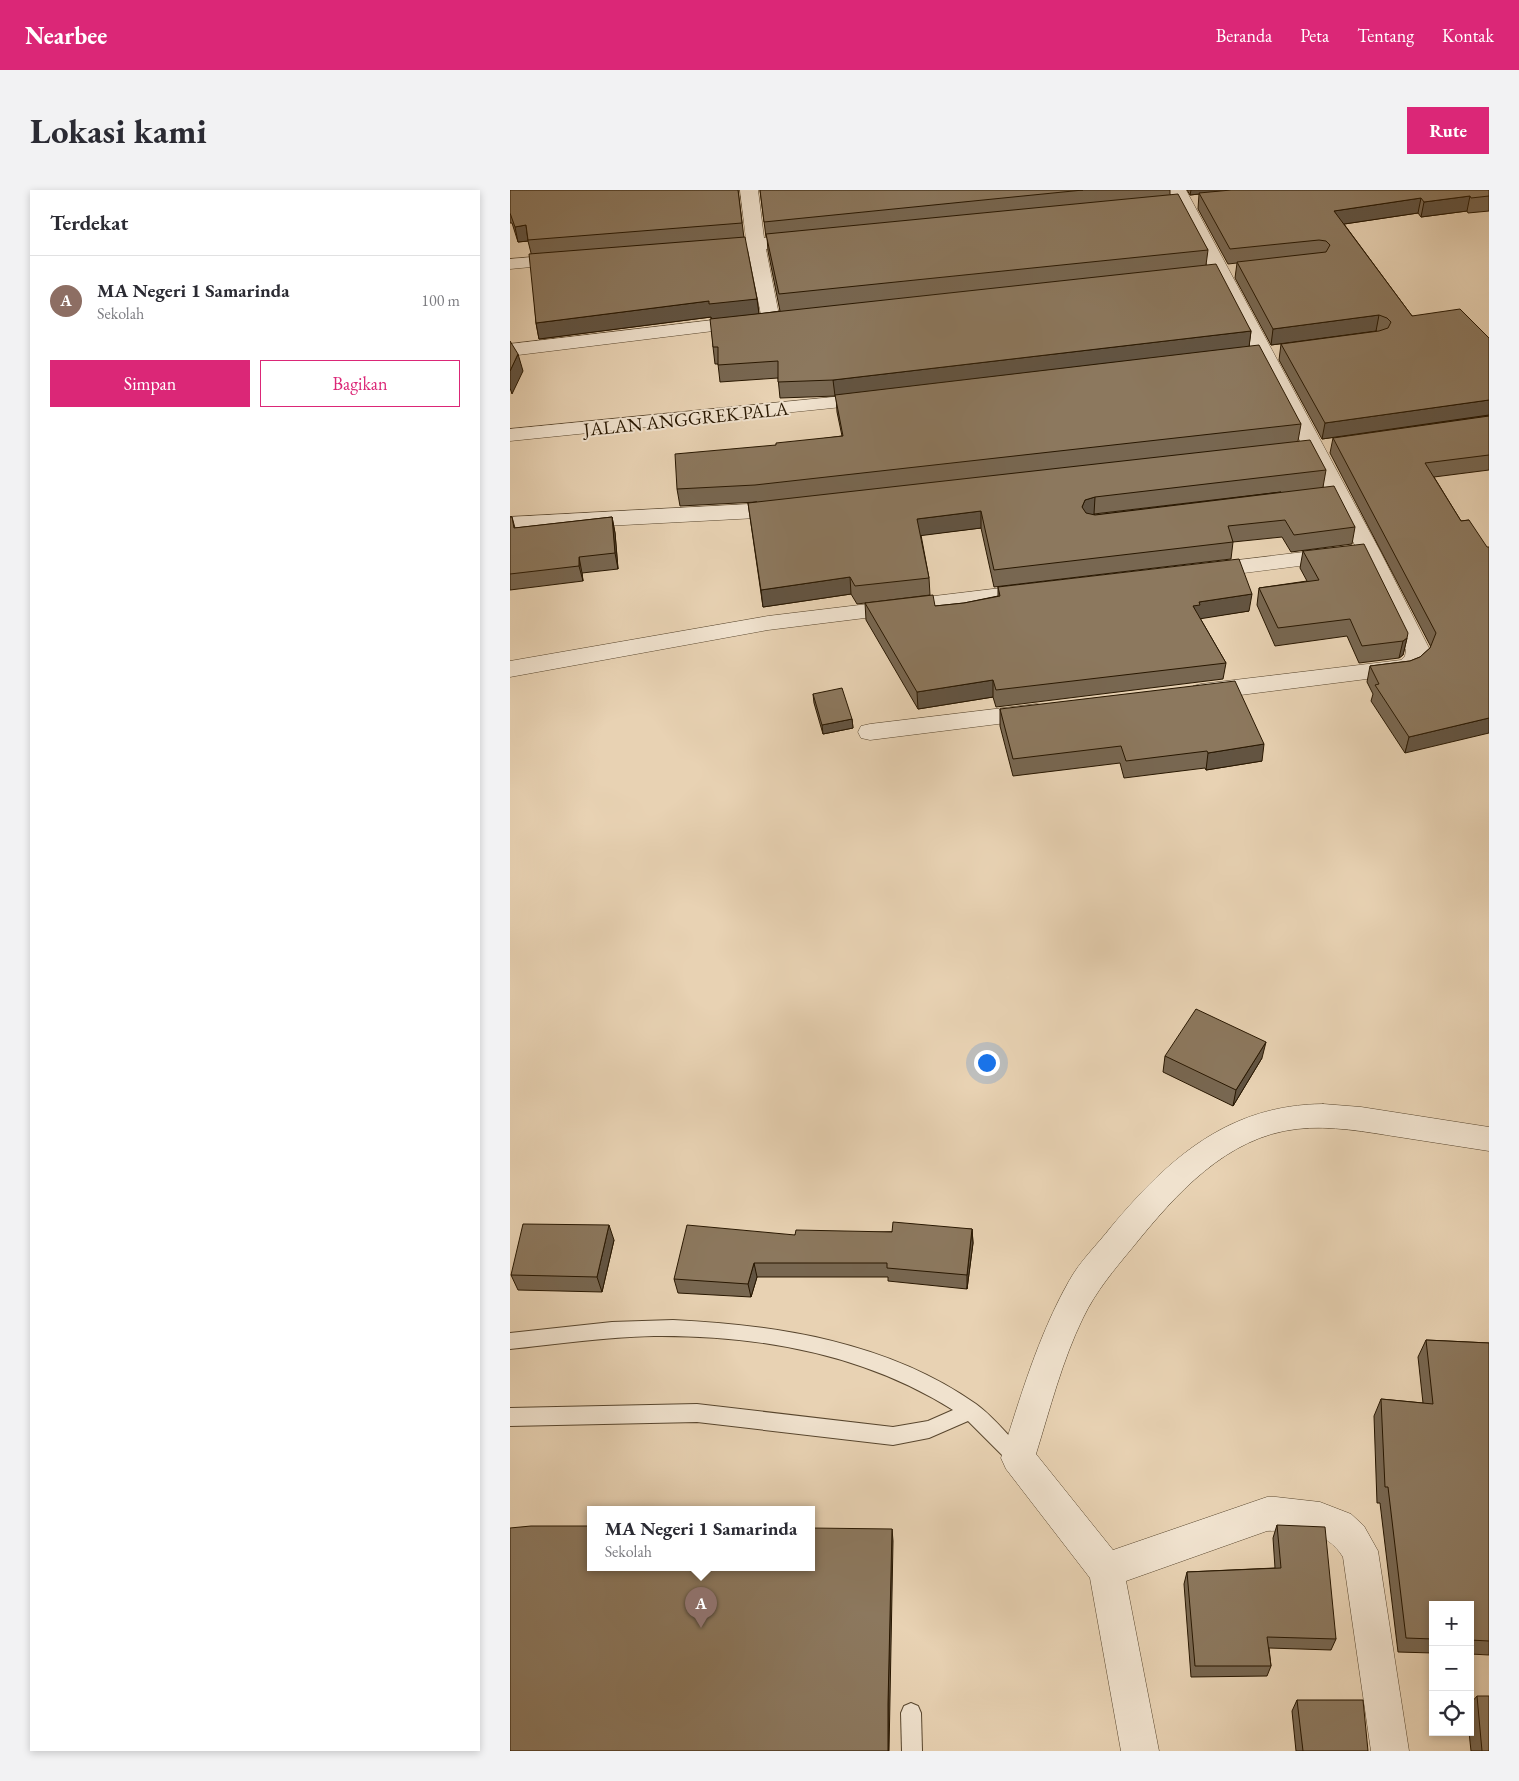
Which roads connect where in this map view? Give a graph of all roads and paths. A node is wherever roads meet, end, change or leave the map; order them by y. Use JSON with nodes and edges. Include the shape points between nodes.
{"nodes":[{"id":1,"x":749,"y":190,"type":"edge"},
{"id":2,"x":1181,"y":199,"type":"edge"},
{"id":3,"x":826,"y":238,"type":"edge"},
{"id":4,"x":756,"y":244,"type":"junction"},
{"id":5,"x":697,"y":249,"type":"edge"},
{"id":6,"x":589,"y":258,"type":"edge"},
{"id":7,"x":510,"y":264,"type":"edge"},
{"id":8,"x":791,"y":318,"type":"edge"},
{"id":9,"x":771,"y":320,"type":"junction"},
{"id":10,"x":510,"y":350,"type":"edge"},
{"id":11,"x":891,"y":398,"type":"edge"},
{"id":12,"x":510,"y":435,"type":"edge"},
{"id":13,"x":806,"y":505,"type":"edge"},
{"id":14,"x":510,"y":524,"type":"edge"},
{"id":15,"x":1369,"y":551,"type":"junction"},
{"id":16,"x":1182,"y":574,"type":"edge"},
{"id":17,"x":1054,"y":589,"type":"edge"},
{"id":18,"x":510,"y":668,"type":"edge"},
{"id":19,"x":1182,"y":694,"type":"edge"},
{"id":20,"x":1055,"y":709,"type":"edge"},
{"id":21,"x":870,"y":732,"type":"dead end"},
{"id":22,"x":1489,"y":1139,"type":"edge"},
{"id":23,"x":510,"y":1341,"type":"edge"},
{"id":24,"x":970,"y":1411,"type":"junction"},
{"id":25,"x":510,"y":1417,"type":"edge"},
{"id":26,"x":1018,"y":1458,"type":"junction"},
{"id":27,"x":1106,"y":1570,"type":"junction"},
{"id":28,"x":910,"y":1713,"type":"dead end"},
{"id":29,"x":912,"y":1751,"type":"edge"},
{"id":30,"x":1140,"y":1751,"type":"edge"},
{"id":31,"x":1390,"y":1751,"type":"edge"}],
"edges":[{"from":1,"to":4,"type":"street"},
{"from":2,"to":15,"type":"street","via":[[1314,448],[1329,495]]},
{"from":3,"to":4,"type":"street"},
{"from":4,"to":5,"type":"street"},
{"from":4,"to":9,"type":"street"},
{"from":6,"to":7,"type":"street"},
{"from":8,"to":9,"type":"street"},
{"from":9,"to":10,"type":"street"},
{"from":11,"to":12,"type":"street","name":"JALAN ANGGREK PALA"},
{"from":13,"to":14,"type":"street","via":[[757,511]]},
{"from":15,"to":16,"type":"street"},
{"from":15,"to":19,"type":"street","via":[[1418,650],[1411,665]]},
{"from":17,"to":18,"type":"street","via":[[768,623]]},
{"from":20,"to":21,"type":"street"},
{"from":22,"to":26,"type":"street","via":[[1343,1116],[1298,1117],[1238,1132],[1202,1155],[1178,1174],[1141,1214],[1081,1290],[1058,1336]]},
{"from":23,"to":24,"type":"lane","via":[[620,1330],[672,1328],[739,1332],[817,1345],[873,1362],[919,1380]]},
{"from":24,"to":25,"type":"lane","via":[[929,1429],[893,1436],[698,1413]]},
{"from":24,"to":26,"type":"lane"},
{"from":26,"to":27,"type":"street"},
{"from":27,"to":30,"type":"street"},
{"from":27,"to":31,"type":"street","via":[[1267,1514],[1290,1513],[1323,1519],[1346,1531],[1360,1551]]},
{"from":28,"to":29,"type":"lane"}]}
